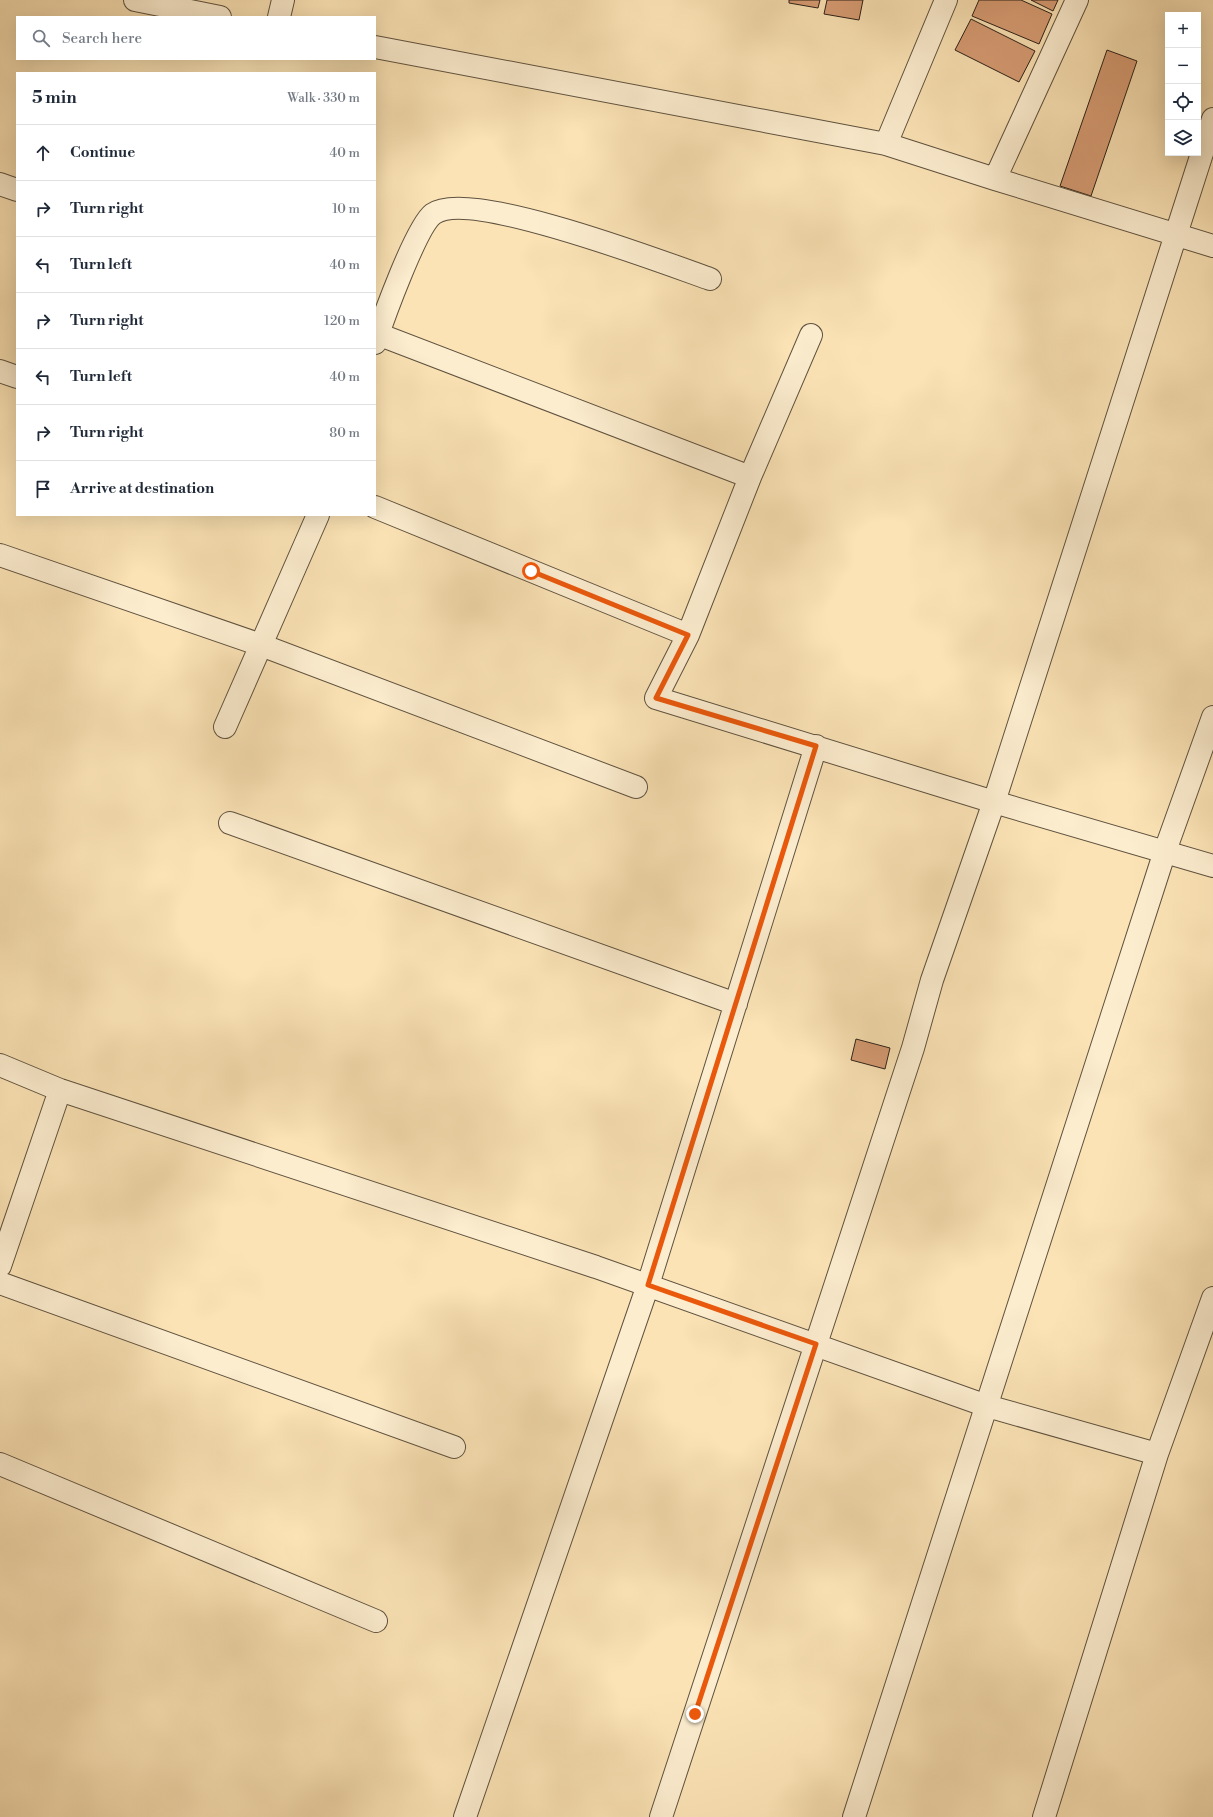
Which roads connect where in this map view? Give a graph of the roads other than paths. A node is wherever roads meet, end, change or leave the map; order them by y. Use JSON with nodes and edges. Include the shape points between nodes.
{"nodes":[{"id":1,"x":135,"y":0,"type":"edge"},
{"id":2,"x":283,"y":0,"type":"edge"},
{"id":3,"x":946,"y":0,"type":"edge"},
{"id":4,"x":1077,"y":0,"type":"edge"},
{"id":5,"x":215,"y":16,"type":"edge"},
{"id":6,"x":280,"y":16,"type":"edge"},
{"id":7,"x":376,"y":47,"type":"edge"},
{"id":8,"x":1213,"y":119,"type":"edge"},
{"id":9,"x":886,"y":144,"type":"junction"},
{"id":10,"x":995,"y":180,"type":"junction"},
{"id":11,"x":0,"y":184,"type":"edge"},
{"id":12,"x":16,"y":190,"type":"edge"},
{"id":13,"x":1175,"y":233,"type":"junction"},
{"id":14,"x":1213,"y":246,"type":"edge"},
{"id":15,"x":710,"y":279,"type":"dead end"},
{"id":16,"x":811,"y":335,"type":"dead end"},
{"id":17,"x":376,"y":337,"type":"edge"},
{"id":18,"x":0,"y":371,"type":"edge"},
{"id":19,"x":16,"y":377,"type":"edge"},
{"id":20,"x":750,"y":477,"type":"junction"},
{"id":21,"x":376,"y":507,"type":"edge"},
{"id":22,"x":318,"y":516,"type":"edge"},
{"id":23,"x":0,"y":555,"type":"edge"},
{"id":24,"x":688,"y":635,"type":"junction"},
{"id":25,"x":261,"y":645,"type":"junction"},
{"id":26,"x":1213,"y":717,"type":"edge"},
{"id":27,"x":225,"y":728,"type":"dead end"},
{"id":28,"x":816,"y":746,"type":"junction"},
{"id":29,"x":636,"y":787,"type":"dead end"},
{"id":30,"x":994,"y":802,"type":"junction"},
{"id":31,"x":230,"y":823,"type":"dead end"},
{"id":32,"x":1165,"y":851,"type":"junction"},
{"id":33,"x":1213,"y":866,"type":"edge"},
{"id":34,"x":736,"y":1004,"type":"junction"},
{"id":35,"x":0,"y":1065,"type":"edge"},
{"id":36,"x":60,"y":1090,"type":"junction"},
{"id":37,"x":0,"y":1266,"type":"edge"},
{"id":38,"x":0,"y":1283,"type":"edge"},
{"id":39,"x":648,"y":1285,"type":"junction"},
{"id":40,"x":1213,"y":1298,"type":"edge"},
{"id":41,"x":816,"y":1344,"type":"junction"},
{"id":42,"x":987,"y":1406,"type":"junction"},
{"id":43,"x":454,"y":1447,"type":"dead end"},
{"id":44,"x":1157,"y":1454,"type":"junction"},
{"id":45,"x":0,"y":1464,"type":"edge"},
{"id":46,"x":376,"y":1621,"type":"dead end"},
{"id":47,"x":465,"y":1817,"type":"edge"},
{"id":48,"x":661,"y":1817,"type":"edge"},
{"id":49,"x":854,"y":1817,"type":"edge"},
{"id":50,"x":1044,"y":1817,"type":"edge"}],
"edges":[{"from":1,"to":5,"type":"street"},
{"from":2,"to":6,"type":"street"},
{"from":3,"to":9,"type":"street"},
{"from":4,"to":10,"type":"street"},
{"from":7,"to":9,"type":"street"},
{"from":8,"to":13,"type":"street"},
{"from":9,"to":10,"type":"street"},
{"from":10,"to":13,"type":"street"},
{"from":11,"to":12,"type":"street"},
{"from":13,"to":14,"type":"street"},
{"from":13,"to":30,"type":"street"},
{"from":15,"to":17,"type":"street","via":[[556,227],[464,208],[446,208],[433,214],[417,235]]},
{"from":16,"to":20,"type":"street"},
{"from":17,"to":20,"type":"street"},
{"from":18,"to":19,"type":"street"},
{"from":20,"to":24,"type":"street"},
{"from":21,"to":24,"type":"street"},
{"from":22,"to":25,"type":"street"},
{"from":23,"to":25,"type":"street"},
{"from":24,"to":28,"type":"street","via":[[656,698]]},
{"from":25,"to":27,"type":"street"},
{"from":25,"to":29,"type":"street"},
{"from":26,"to":32,"type":"street"},
{"from":28,"to":30,"type":"street"},
{"from":28,"to":34,"type":"street"},
{"from":30,"to":32,"type":"street"},
{"from":30,"to":41,"type":"street","via":[[932,980],[913,1048]]},
{"from":31,"to":34,"type":"street"},
{"from":32,"to":33,"type":"street"},
{"from":32,"to":42,"type":"street"},
{"from":34,"to":39,"type":"street"},
{"from":35,"to":36,"type":"street"},
{"from":36,"to":37,"type":"street"},
{"from":36,"to":39,"type":"street"},
{"from":38,"to":43,"type":"street"},
{"from":39,"to":41,"type":"street"},
{"from":39,"to":47,"type":"street"},
{"from":40,"to":44,"type":"street"},
{"from":41,"to":42,"type":"street"},
{"from":41,"to":48,"type":"street"},
{"from":42,"to":44,"type":"street"},
{"from":42,"to":49,"type":"street"},
{"from":44,"to":50,"type":"street"},
{"from":45,"to":46,"type":"street"}]}
